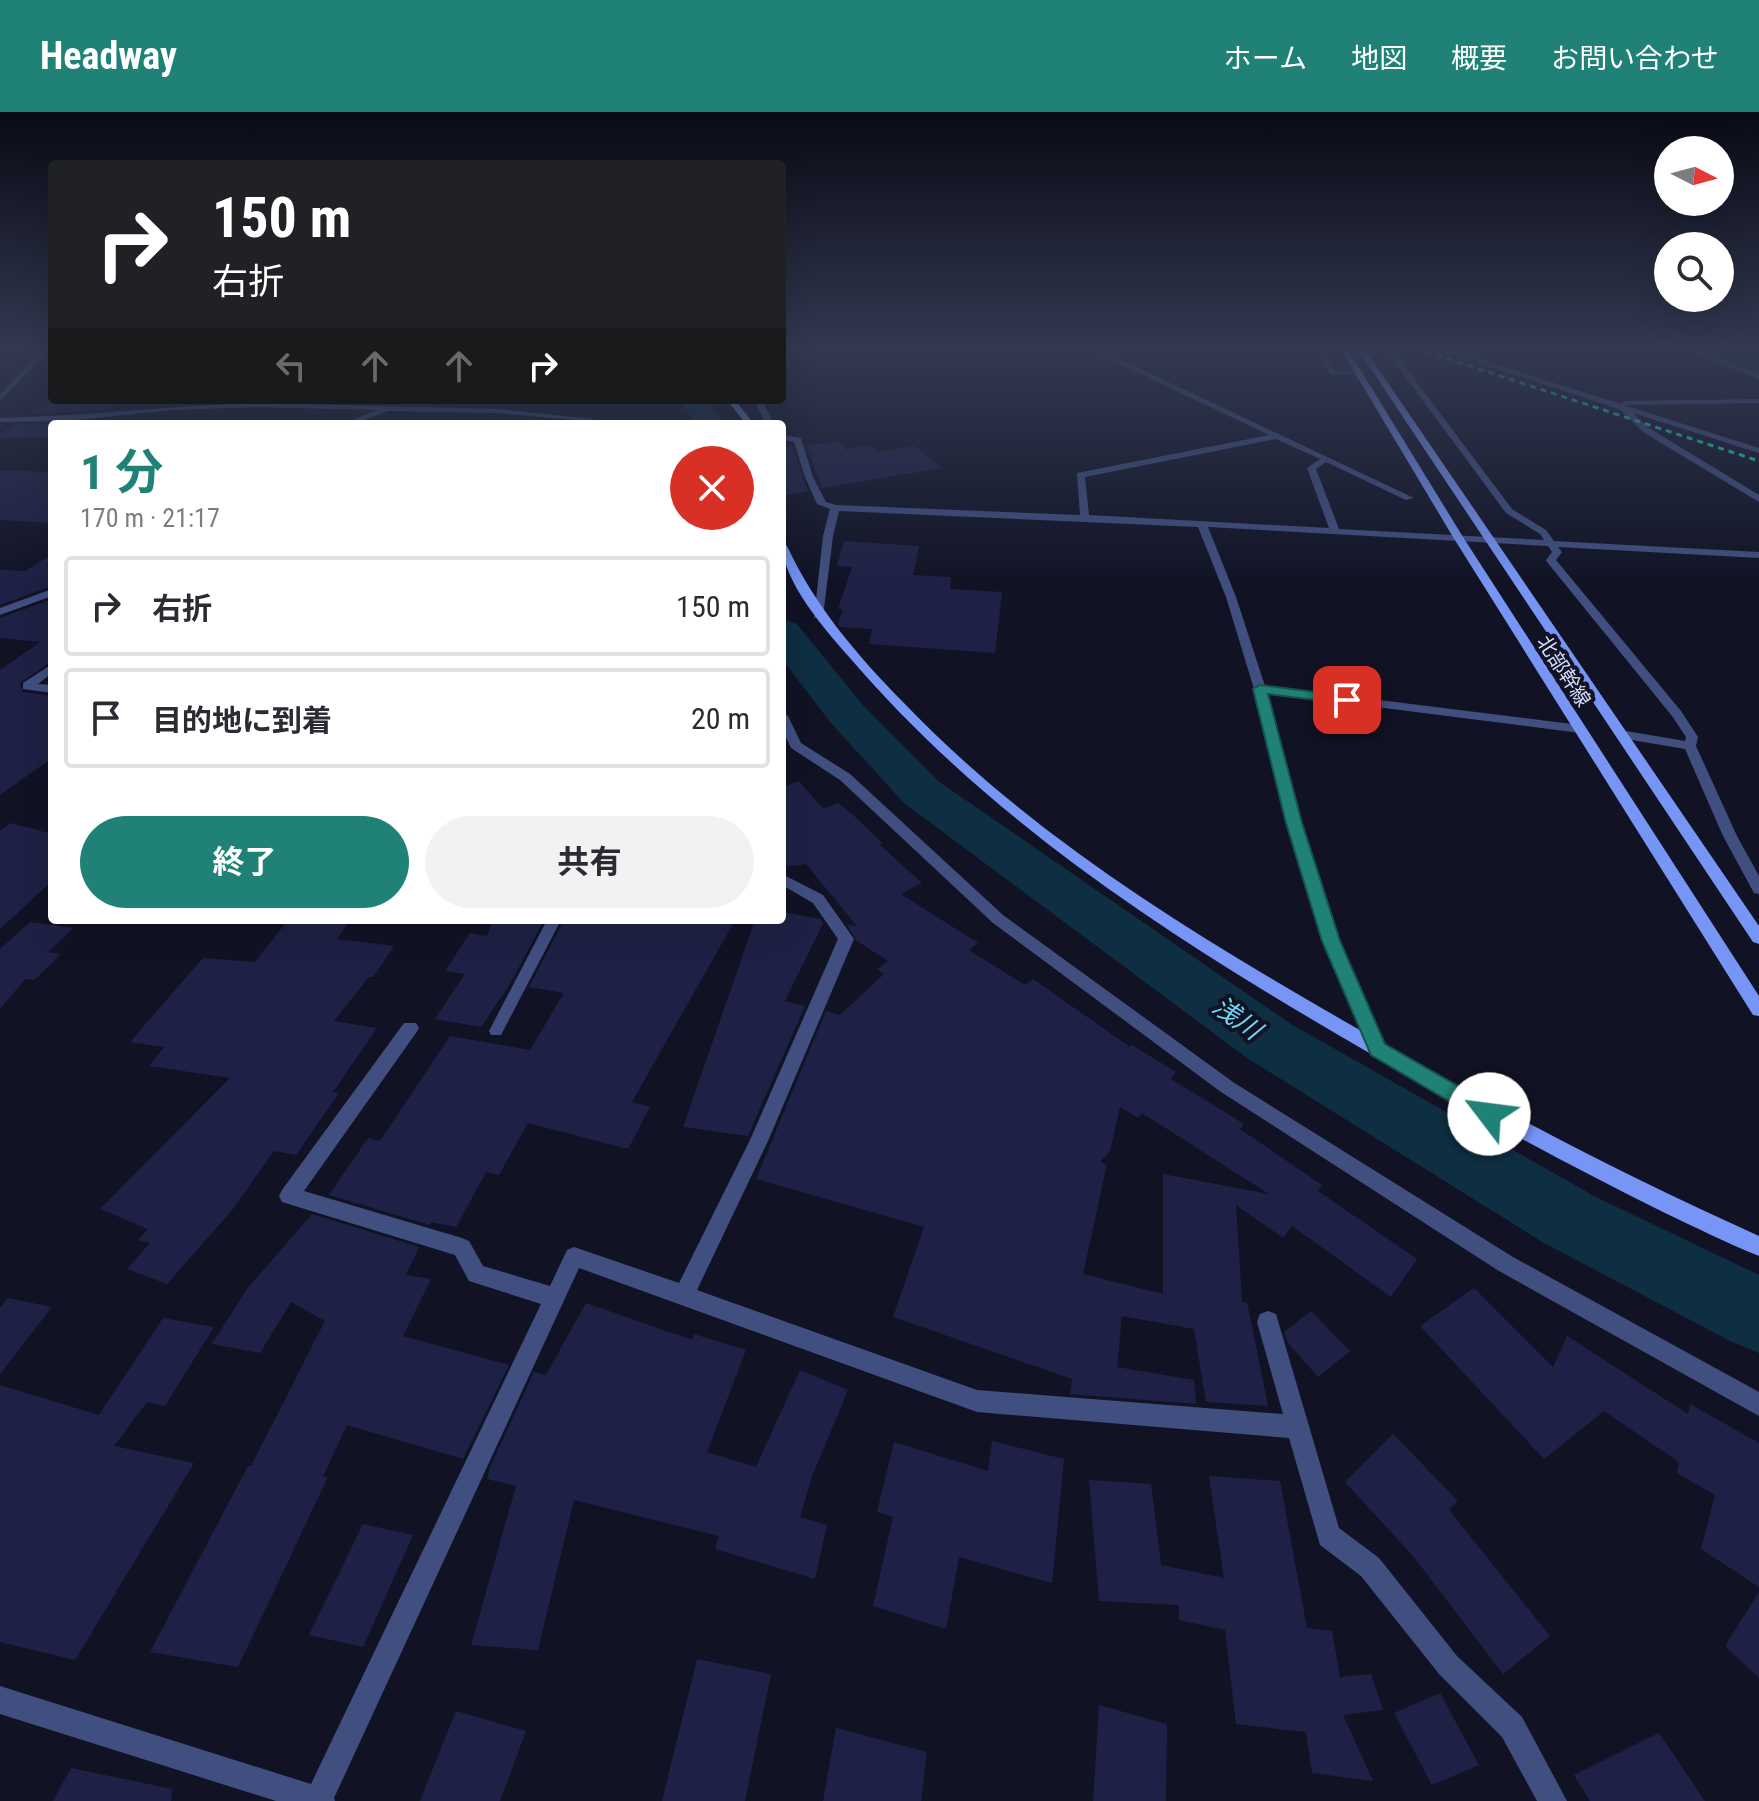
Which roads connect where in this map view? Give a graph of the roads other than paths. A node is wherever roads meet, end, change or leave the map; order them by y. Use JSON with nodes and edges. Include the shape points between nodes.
{"nodes":[{"id":1,"x":1257,"y":427,"type":"edge"},
{"id":2,"x":1391,"y":427,"type":"edge"},
{"id":3,"x":1412,"y":427,"type":"edge"},
{"id":4,"x":1445,"y":427,"type":"edge"},
{"id":5,"x":1643,"y":427,"type":"edge"},
{"id":6,"x":1683,"y":427,"type":"edge"},
{"id":7,"x":1277,"y":436,"type":"junction"},
{"id":8,"x":786,"y":438,"type":"edge"},
{"id":9,"x":1759,"y":451,"type":"edge"},
{"id":10,"x":1326,"y":459,"type":"junction"},
{"id":11,"x":1409,"y":498,"type":"dead end"},
{"id":12,"x":1759,"y":499,"type":"edge"},
{"id":13,"x":835,"y":508,"type":"junction"},
{"id":14,"x":1085,"y":518,"type":"junction"},
{"id":15,"x":1202,"y":524,"type":"junction"},
{"id":16,"x":1335,"y":531,"type":"junction"},
{"id":17,"x":1458,"y":537,"type":"junction"},
{"id":18,"x":1487,"y":539,"type":"junction"},
{"id":19,"x":1553,"y":542,"type":"junction"},
{"id":20,"x":786,"y":554,"type":"edge"},
{"id":21,"x":1759,"y":555,"type":"edge"},
{"id":22,"x":48,"y":594,"type":"edge"},
{"id":23,"x":21,"y":605,"type":"junction"},
{"id":24,"x":48,"y":607,"type":"edge"},
{"id":25,"x":0,"y":612,"type":"edge"},
{"id":26,"x":818,"y":616,"type":"junction"},
{"id":27,"x":48,"y":670,"type":"edge"},
{"id":28,"x":48,"y":689,"type":"edge"},
{"id":29,"x":1260,"y":689,"type":"junction"},
{"id":30,"x":786,"y":724,"type":"edge"},
{"id":31,"x":1580,"y":729,"type":"junction"},
{"id":32,"x":1620,"y":734,"type":"junction"},
{"id":33,"x":1690,"y":746,"type":"junction"},
{"id":34,"x":786,"y":881,"type":"edge"},
{"id":35,"x":1759,"y":889,"type":"edge"},
{"id":36,"x":552,"y":924,"type":"edge"},
{"id":37,"x":1759,"y":938,"type":"edge"},
{"id":38,"x":1759,"y":1010,"type":"edge"},
{"id":39,"x":410,"y":1028,"type":"dead end"},
{"id":40,"x":496,"y":1031,"type":"dead end"},
{"id":41,"x":1378,"y":1049,"type":"junction"},
{"id":42,"x":1759,"y":1246,"type":"edge"},
{"id":43,"x":684,"y":1295,"type":"junction"},
{"id":44,"x":556,"y":1298,"type":"junction"},
{"id":45,"x":1268,"y":1322,"type":"dead end"},
{"id":46,"x":1759,"y":1405,"type":"edge"},
{"id":47,"x":1297,"y":1427,"type":"junction"},
{"id":48,"x":0,"y":1700,"type":"edge"},
{"id":49,"x":319,"y":1801,"type":"edge"},
{"id":50,"x":1553,"y":1801,"type":"edge"}],
"edges":[{"from":1,"to":7,"type":"street"},
{"from":2,"to":17,"type":"street","name":"北部幹線"},
{"from":3,"to":18,"type":"street","name":"北部幹線"},
{"from":4,"to":19,"type":"street","via":[[1509,511]]},
{"from":5,"to":12,"type":"street"},
{"from":6,"to":9,"type":"street"},
{"from":7,"to":10,"type":"street"},
{"from":7,"to":14,"type":"street","via":[[1080,475]]},
{"from":8,"to":13,"type":"street","via":[[798,440],[822,504]]},
{"from":10,"to":11,"type":"street"},
{"from":10,"to":16,"type":"street","via":[[1311,468]]},
{"from":13,"to":14,"type":"street"},
{"from":13,"to":26,"type":"street"},
{"from":14,"to":15,"type":"street"},
{"from":15,"to":16,"type":"street"},
{"from":15,"to":29,"type":"street"},
{"from":16,"to":17,"type":"street"},
{"from":17,"to":18,"type":"street"},
{"from":17,"to":31,"type":"street","name":"北部幹線"},
{"from":18,"to":19,"type":"street"},
{"from":18,"to":32,"type":"street","name":"北部幹線"},
{"from":19,"to":21,"type":"street"},
{"from":19,"to":33,"type":"street","via":[[1557,552],[1551,560],[1677,714],[1692,737]]},
{"from":20,"to":26,"type":"street"},
{"from":22,"to":23,"type":"street"},
{"from":23,"to":24,"type":"street"},
{"from":23,"to":25,"type":"street"},
{"from":26,"to":41,"type":"street","via":[[966,773],[1082,866]]},
{"from":27,"to":28,"type":"street","via":[[27,686]]},
{"from":29,"to":31,"type":"street"},
{"from":29,"to":41,"type":"street","via":[[1331,941]]},
{"from":30,"to":46,"type":"street","via":[[796,745],[845,777],[998,919],[1227,1087],[1506,1264]]},
{"from":31,"to":38,"type":"street","name":"北部幹線"},
{"from":32,"to":33,"type":"street"},
{"from":32,"to":37,"type":"street","name":"北部幹線"},
{"from":33,"to":35,"type":"street"},
{"from":34,"to":43,"type":"street","via":[[818,899],[846,939],[759,1141]]},
{"from":36,"to":40,"type":"lane"},
{"from":39,"to":44,"type":"street","via":[[289,1196],[462,1248],[476,1274]]},
{"from":41,"to":42,"type":"street","via":[[1489,1114]]},
{"from":43,"to":44,"type":"street","via":[[574,1257]]},
{"from":43,"to":47,"type":"street","via":[[977,1401]]},
{"from":44,"to":49,"type":"street"},
{"from":45,"to":47,"type":"street"},
{"from":47,"to":50,"type":"street","via":[[1329,1536],[1370,1567],[1448,1665],[1512,1727]]},
{"from":48,"to":49,"type":"street"}]}
